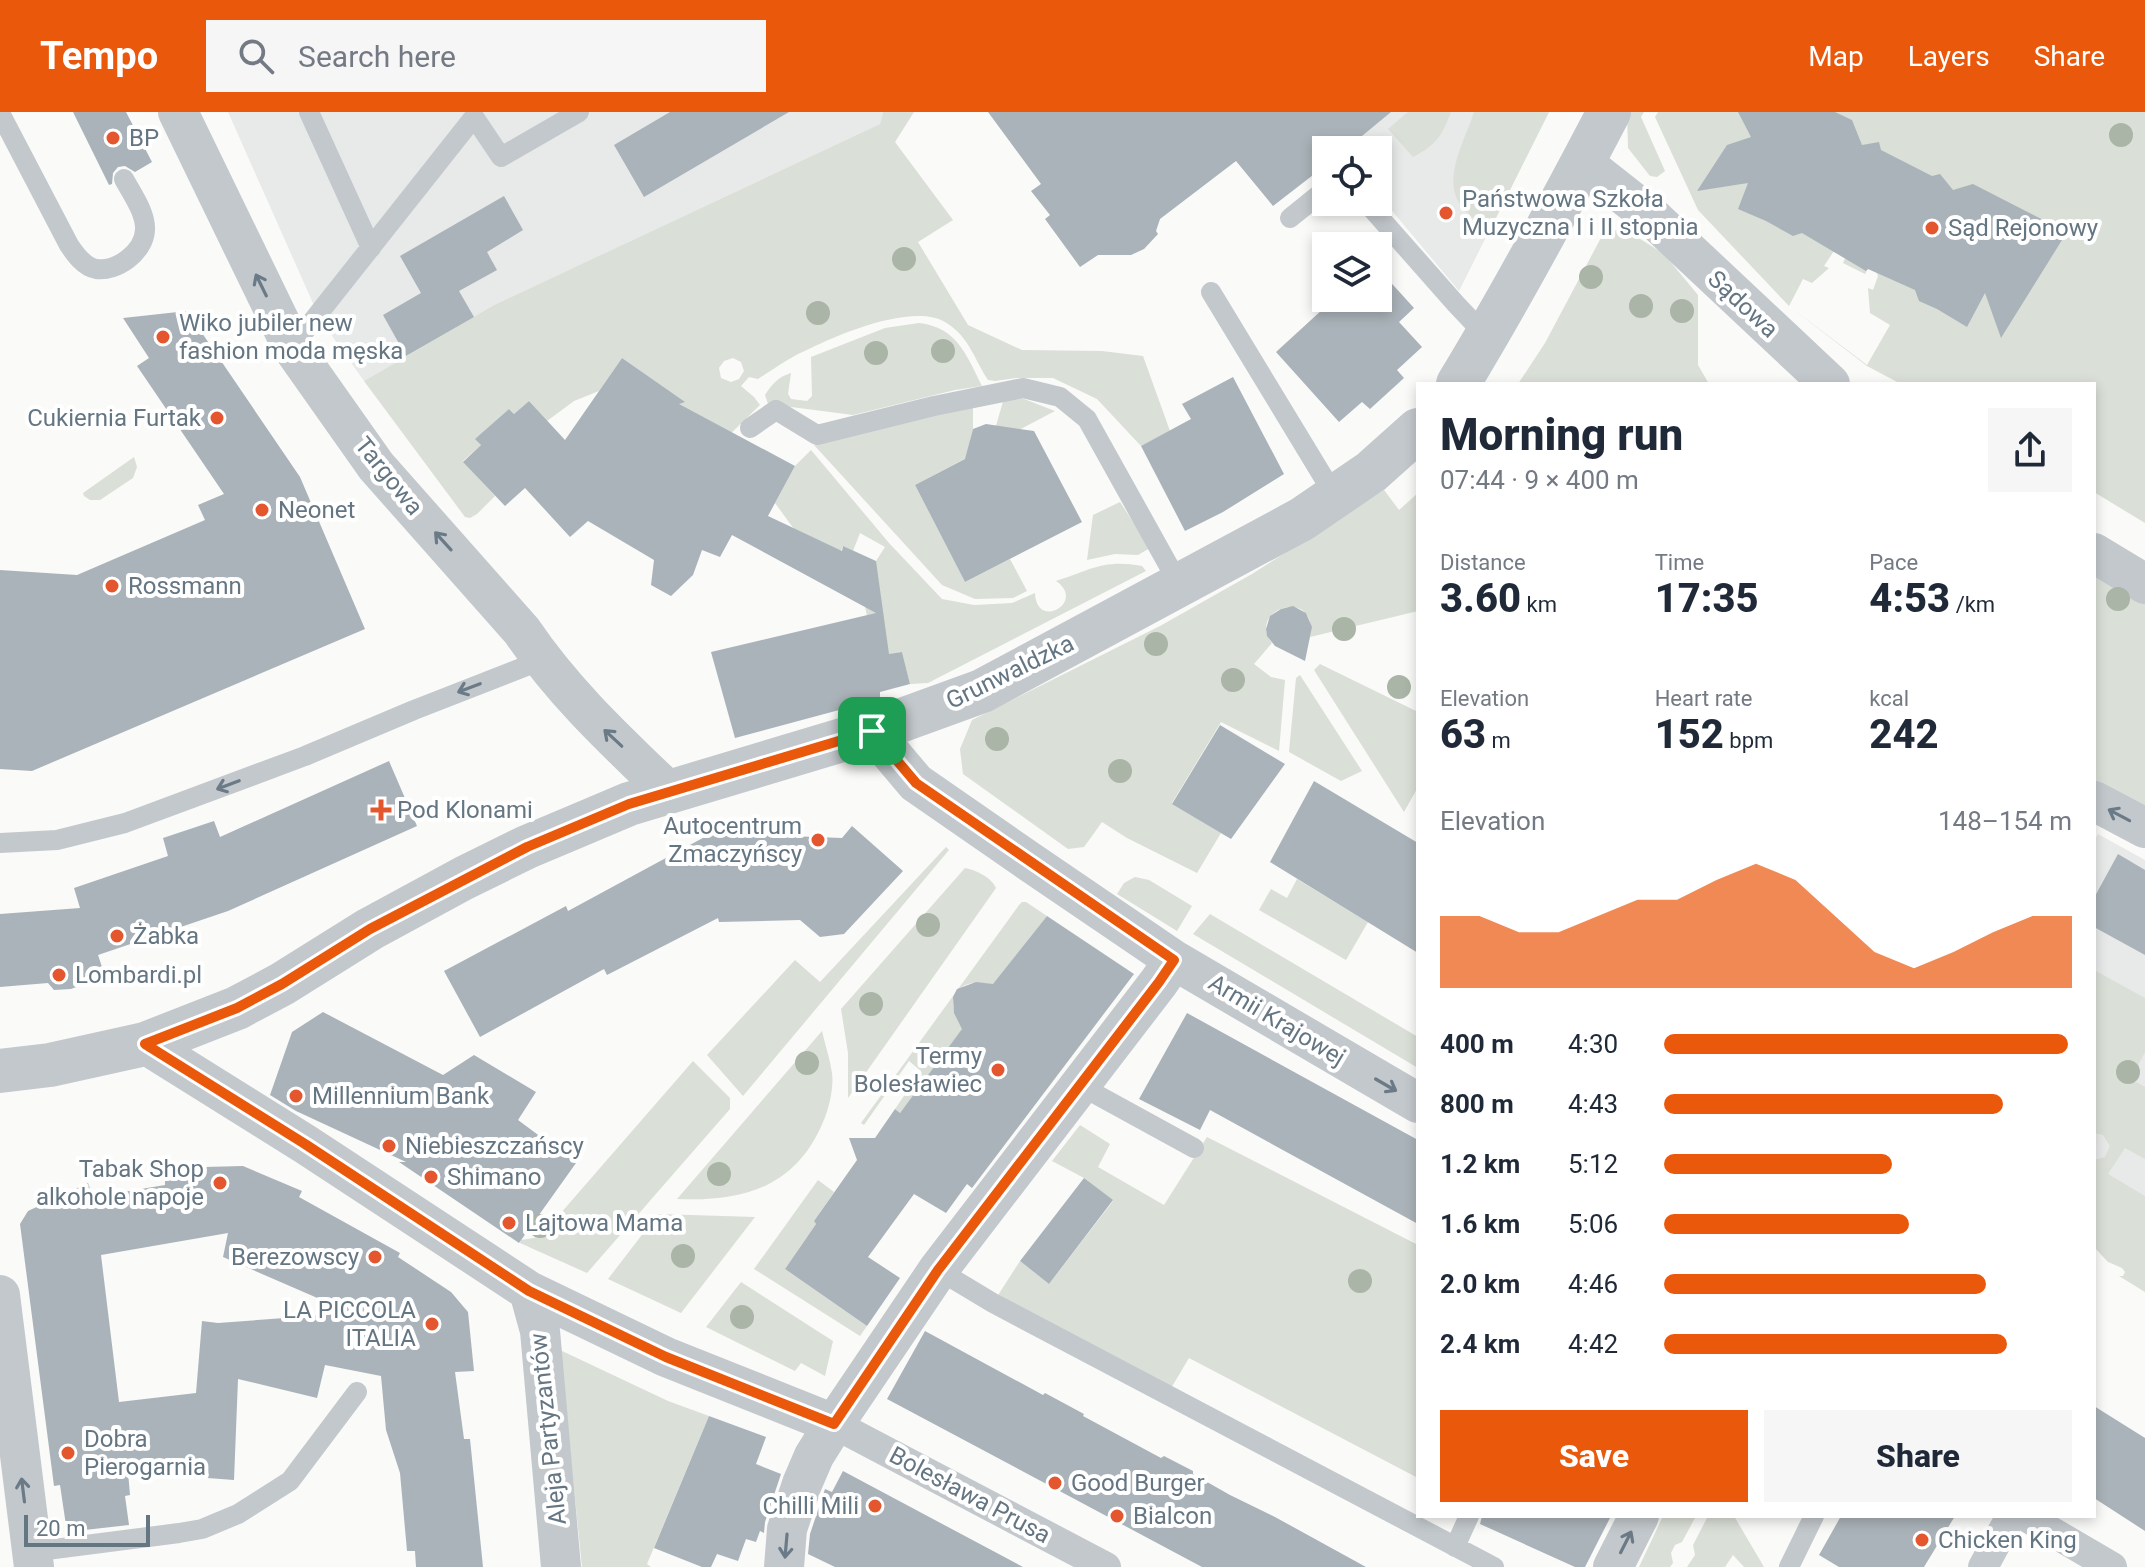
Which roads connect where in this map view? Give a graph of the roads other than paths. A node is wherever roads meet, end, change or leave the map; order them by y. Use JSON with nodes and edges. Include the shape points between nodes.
{"nodes":[{"id":1,"x":178,"y":112,"type":"edge"},
{"id":2,"x":309,"y":112,"type":"edge"},
{"id":3,"x":579,"y":112,"type":"edge"},
{"id":4,"x":1609,"y":112,"type":"edge"},
{"id":5,"x":0,"y":113,"type":"edge"},
{"id":6,"x":1582,"y":162,"type":"junction"},
{"id":7,"x":124,"y":179,"type":"dead end"},
{"id":8,"x":1312,"y":200,"type":"edge"},
{"id":9,"x":1378,"y":216,"type":"edge"},
{"id":10,"x":1290,"y":218,"type":"dead end"},
{"id":11,"x":371,"y":248,"type":"junction"},
{"id":12,"x":1211,"y":292,"type":"dead end"},
{"id":13,"x":1487,"y":337,"type":"junction"},
{"id":14,"x":292,"y":347,"type":"junction"},
{"id":15,"x":1459,"y":382,"type":"edge"},
{"id":16,"x":1828,"y":382,"type":"edge"},
{"id":17,"x":750,"y":428,"type":"dead end"},
{"id":18,"x":1416,"y":432,"type":"edge"},
{"id":19,"x":1336,"y":498,"type":"junction"},
{"id":20,"x":2096,"y":554,"type":"edge"},
{"id":21,"x":2145,"y":584,"type":"edge"},
{"id":22,"x":1180,"y":586,"type":"junction"},
{"id":23,"x":542,"y":660,"type":"junction"},
{"id":24,"x":872,"y":731,"type":"junction"},
{"id":25,"x":669,"y":792,"type":"junction"},
{"id":26,"x":2096,"y":802,"type":"edge"},
{"id":27,"x":2145,"y":828,"type":"edge"},
{"id":28,"x":0,"y":843,"type":"edge"},
{"id":29,"x":1174,"y":960,"type":"junction"},
{"id":30,"x":145,"y":1044,"type":"junction"},
{"id":31,"x":0,"y":1071,"type":"edge"},
{"id":32,"x":1079,"y":1085,"type":"junction"},
{"id":33,"x":1416,"y":1102,"type":"edge"},
{"id":34,"x":1194,"y":1148,"type":"dead end"},
{"id":35,"x":938,"y":1270,"type":"junction"},
{"id":36,"x":529,"y":1291,"type":"junction"},
{"id":37,"x":0,"y":1295,"type":"edge"},
{"id":38,"x":357,"y":1392,"type":"dead end"},
{"id":39,"x":834,"y":1424,"type":"junction"},
{"id":40,"x":1468,"y":1518,"type":"edge"},
{"id":41,"x":1638,"y":1518,"type":"edge"},
{"id":42,"x":1813,"y":1518,"type":"edge"},
{"id":43,"x":2010,"y":1518,"type":"edge"},
{"id":44,"x":2028,"y":1518,"type":"edge"},
{"id":45,"x":1455,"y":1547,"type":"junction"},
{"id":46,"x":32,"y":1559,"type":"edge"},
{"id":47,"x":561,"y":1567,"type":"edge"},
{"id":48,"x":784,"y":1567,"type":"edge"},
{"id":49,"x":1106,"y":1567,"type":"edge"},
{"id":50,"x":1494,"y":1567,"type":"edge"},
{"id":51,"x":1613,"y":1567,"type":"edge"},
{"id":52,"x":1789,"y":1567,"type":"edge"},
{"id":53,"x":1983,"y":1567,"type":"edge"},
{"id":54,"x":2112,"y":1567,"type":"edge"}],
"edges":[{"from":14,"to":1,"type":"street","name":"Targowa","one_way":true},
{"from":2,"to":11,"type":"lane"},
{"from":3,"to":11,"type":"lane","via":[[501,157],[474,117]]},
{"from":4,"to":6,"type":"street"},
{"from":5,"to":7,"type":"lane","via":[[69,245],[94,269],[113,267],[141,246],[145,229],[140,208]]},
{"from":6,"to":13,"type":"street"},
{"from":6,"to":16,"type":"street","name":"Sądowa","via":[[1653,218]]},
{"from":8,"to":10,"type":"lane"},
{"from":9,"to":13,"type":"lane"},
{"from":11,"to":14,"type":"lane"},
{"from":12,"to":19,"type":"lane"},
{"from":13,"to":15,"type":"street"},
{"from":23,"to":14,"type":"street","name":"Targowa","one_way":true,"via":[[376,466]]},
{"from":17,"to":22,"type":"lane","via":[[776,410],[817,435],[1023,388],[1060,397],[1087,419]]},
{"from":18,"to":19,"type":"street","name":"Grunwaldzka"},
{"from":19,"to":22,"type":"street","name":"Grunwaldzka"},
{"from":20,"to":21,"type":"street"},
{"from":22,"to":24,"type":"street","name":"Grunwaldzka","via":[[982,691]]},
{"from":25,"to":23,"type":"street","name":"Targowa","one_way":true},
{"from":23,"to":28,"type":"lane","one_way":true,"via":[[125,823],[57,840]]},
{"from":24,"to":25,"type":"street","name":"Grunwaldzka"},
{"from":24,"to":29,"type":"street","name":"Armii Krajowej","via":[[916,783]]},
{"from":25,"to":30,"type":"street","name":"Grunwaldzka","via":[[527,847],[370,929],[237,1008]]},
{"from":27,"to":26,"type":"street","one_way":true},
{"from":29,"to":32,"type":"street"},
{"from":29,"to":33,"type":"street","name":"Armii Krajowej","one_way":true},
{"from":30,"to":31,"type":"street","name":"Grunwaldzka"},
{"from":30,"to":36,"type":"street"},
{"from":32,"to":34,"type":"lane"},
{"from":32,"to":35,"type":"street"},
{"from":35,"to":39,"type":"street"},
{"from":35,"to":45,"type":"lane"},
{"from":36,"to":39,"type":"street","via":[[666,1357]]},
{"from":36,"to":47,"type":"street","name":"Aleja Partyzantów","via":[[540,1331]]},
{"from":46,"to":37,"type":"street","one_way":true},
{"from":38,"to":46,"type":"lane","via":[[290,1481],[238,1514],[202,1529]]},
{"from":39,"to":48,"type":"street","one_way":true,"via":[[802,1484],[787,1529]]},
{"from":39,"to":49,"type":"street","name":"Bolesława Prusa"},
{"from":40,"to":45,"type":"lane"},
{"from":51,"to":41,"type":"street","one_way":true},
{"from":42,"to":52,"type":"lane"},
{"from":43,"to":53,"type":"street"},
{"from":44,"to":54,"type":"street"},
{"from":45,"to":50,"type":"lane"}]}
